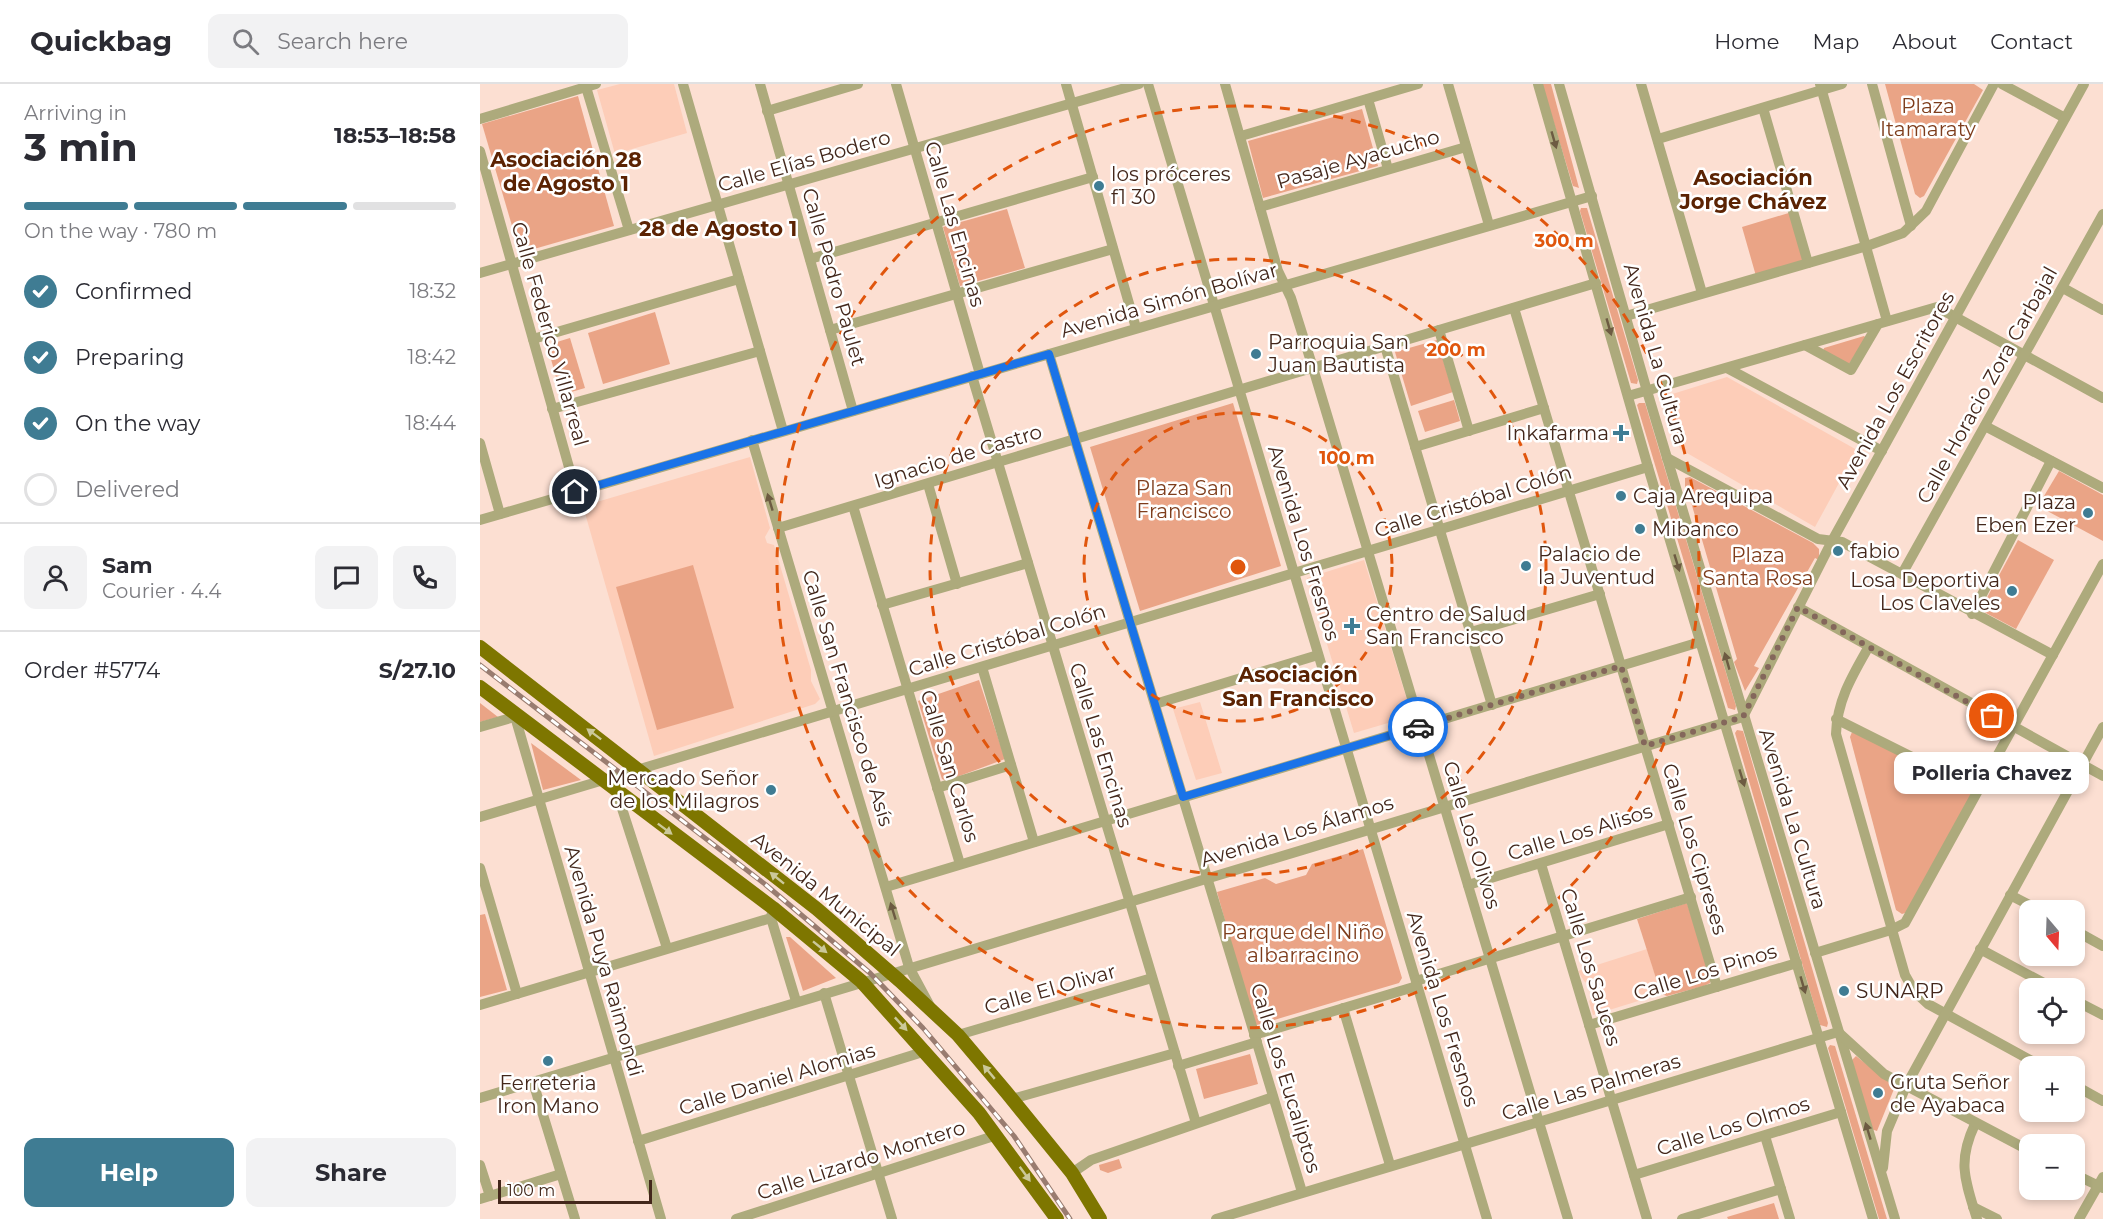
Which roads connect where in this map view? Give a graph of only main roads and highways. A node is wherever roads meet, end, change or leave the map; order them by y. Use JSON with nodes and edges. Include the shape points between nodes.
{"nodes":[{"id":1,"x":480,"y":647,"type":"edge"},
{"id":2,"x":480,"y":687,"type":"edge"},
{"id":3,"x":1057,"y":1219,"type":"edge"},
{"id":4,"x":1100,"y":1219,"type":"edge"}],
"edges":[{"from":4,"to":1,"type":"main road","name":"Avenida Municipal","one_way":true,"via":[[1072,1173],[958,1035],[890,972],[641,769]]},
{"from":2,"to":3,"type":"main road","one_way":true,"via":[[861,981],[997,1135]]}]}
